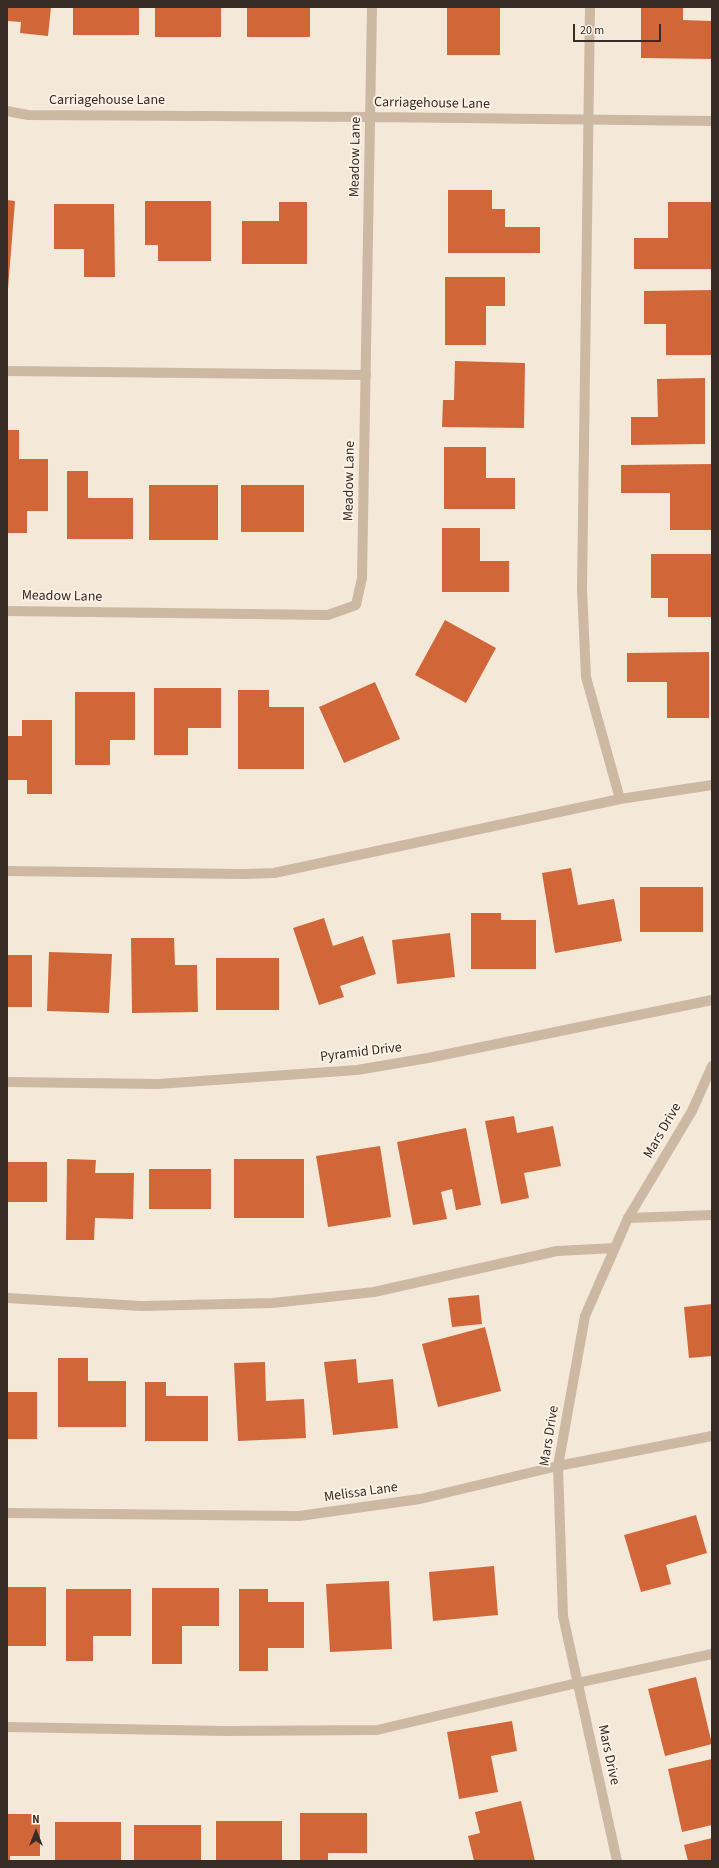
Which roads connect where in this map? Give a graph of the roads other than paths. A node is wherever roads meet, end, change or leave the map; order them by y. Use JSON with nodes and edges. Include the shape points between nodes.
{"nodes":[{"id":1,"x":372,"y":7,"type":"edge"},
{"id":2,"x":590,"y":7,"type":"edge"},
{"id":3,"x":7,"y":112,"type":"edge"},
{"id":4,"x":371,"y":117,"type":"junction"},
{"id":5,"x":589,"y":120,"type":"junction"},
{"id":6,"x":712,"y":121,"type":"edge"},
{"id":7,"x":7,"y":371,"type":"edge"},
{"id":8,"x":366,"y":375,"type":"junction"},
{"id":9,"x":7,"y":611,"type":"edge"},
{"id":10,"x":712,"y":785,"type":"edge"},
{"id":11,"x":620,"y":799,"type":"junction"},
{"id":12,"x":7,"y":871,"type":"edge"},
{"id":13,"x":712,"y":1000,"type":"edge"},
{"id":14,"x":712,"y":1066,"type":"edge"},
{"id":15,"x":7,"y":1082,"type":"edge"},
{"id":16,"x":712,"y":1215,"type":"edge"},
{"id":17,"x":628,"y":1218,"type":"junction"},
{"id":18,"x":615,"y":1248,"type":"junction"},
{"id":19,"x":7,"y":1298,"type":"edge"},
{"id":20,"x":712,"y":1436,"type":"edge"},
{"id":21,"x":558,"y":1466,"type":"junction"},
{"id":22,"x":7,"y":1513,"type":"edge"},
{"id":23,"x":712,"y":1654,"type":"edge"},
{"id":24,"x":577,"y":1683,"type":"junction"},
{"id":25,"x":7,"y":1727,"type":"edge"},
{"id":26,"x":617,"y":1861,"type":"edge"}],
"edges":[{"from":1,"to":4,"type":"street","name":"Meadow Lane"},
{"from":2,"to":5,"type":"street"},
{"from":3,"to":4,"type":"street","name":"Carriagehouse Lane","via":[[28,115]]},
{"from":4,"to":5,"type":"street","name":"Carriagehouse Lane"},
{"from":4,"to":8,"type":"street","name":"Meadow Lane"},
{"from":5,"to":6,"type":"street","name":"Carriagehouse Lane"},
{"from":5,"to":11,"type":"street","via":[[582,589],[586,677]]},
{"from":7,"to":8,"type":"street"},
{"from":8,"to":9,"type":"street","name":"Meadow Lane","via":[[362,578],[356,605],[328,614]]},
{"from":10,"to":11,"type":"street"},
{"from":11,"to":12,"type":"street","via":[[274,873]]},
{"from":13,"to":15,"type":"street","name":"Pyramid Drive","via":[[436,1057],[357,1070],[158,1084]]},
{"from":14,"to":17,"type":"street","name":"Mars Drive","via":[[692,1111]]},
{"from":16,"to":17,"type":"street"},
{"from":17,"to":18,"type":"street","name":"Mars Drive"},
{"from":18,"to":19,"type":"street","via":[[557,1251],[374,1292],[273,1303],[141,1306]]},
{"from":18,"to":21,"type":"street","name":"Mars Drive","via":[[585,1316]]},
{"from":20,"to":21,"type":"street","name":"Melissa Lane"},
{"from":21,"to":22,"type":"street","name":"Melissa Lane","via":[[420,1498],[299,1516]]},
{"from":21,"to":24,"type":"street","name":"Mars Drive","via":[[563,1616]]},
{"from":23,"to":24,"type":"street"},
{"from":24,"to":25,"type":"street","via":[[377,1730],[225,1731]]},
{"from":24,"to":26,"type":"street","name":"Mars Drive"}]}
